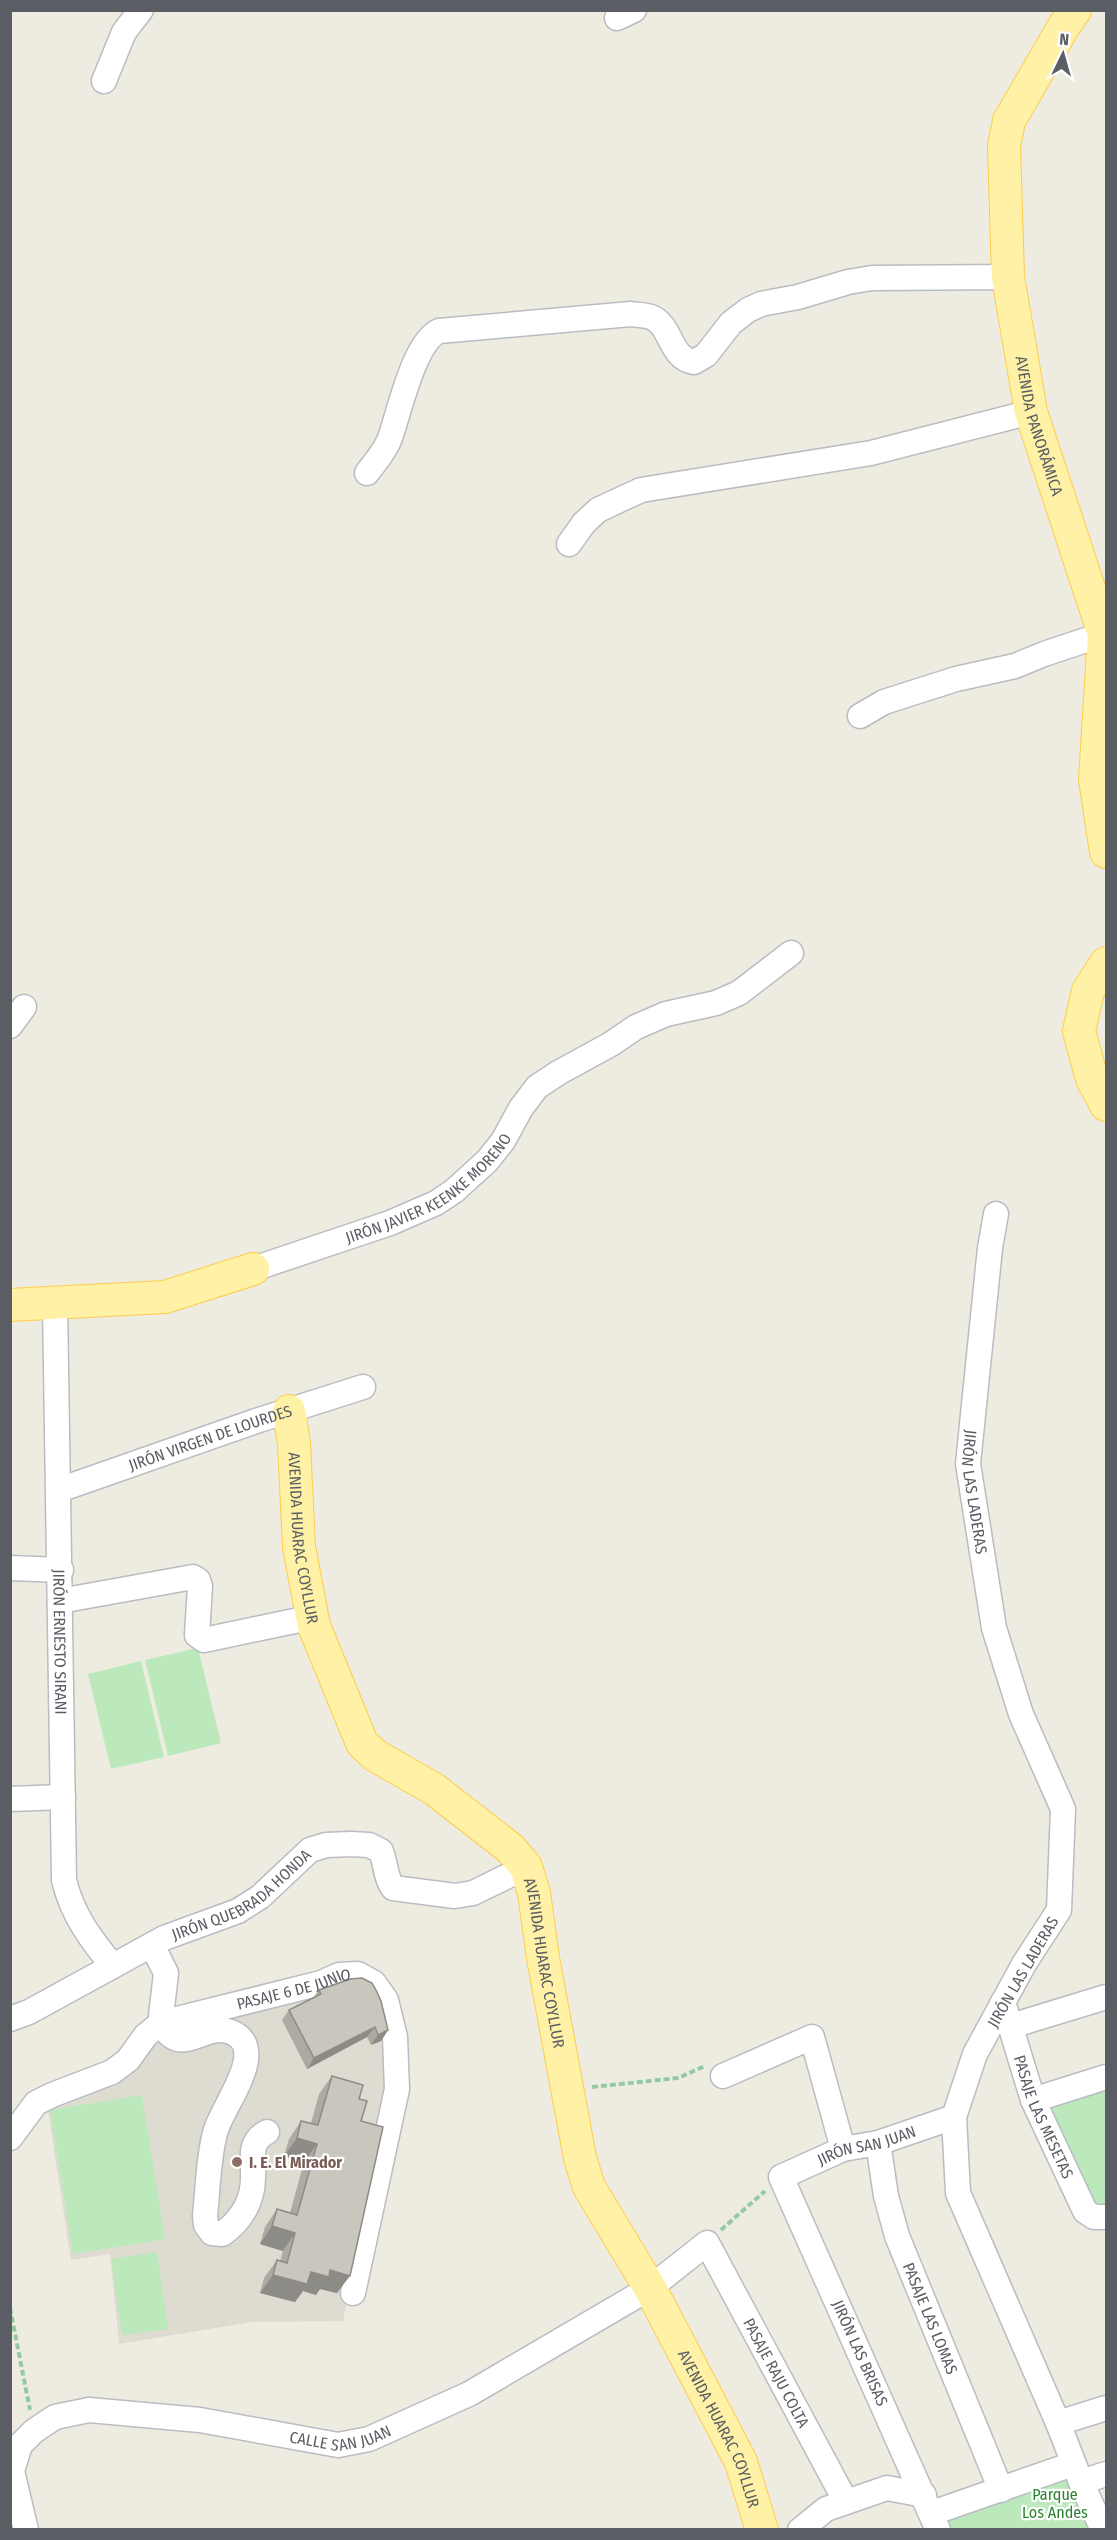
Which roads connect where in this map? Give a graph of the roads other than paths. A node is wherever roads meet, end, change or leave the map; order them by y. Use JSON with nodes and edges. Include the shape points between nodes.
{"nodes":[{"id":1,"x":141,"y":10,"type":"edge"},
{"id":2,"x":1075,"y":10,"type":"edge"},
{"id":3,"x":104,"y":81,"type":"dead end"},
{"id":4,"x":1008,"y":277,"type":"junction"},
{"id":5,"x":1031,"y":412,"type":"junction"},
{"id":6,"x":367,"y":473,"type":"dead end"},
{"id":7,"x":569,"y":544,"type":"dead end"},
{"id":8,"x":1104,"y":634,"type":"junction"},
{"id":9,"x":860,"y":716,"type":"dead end"},
{"id":10,"x":1107,"y":852,"type":"edge"},
{"id":11,"x":790,"y":953,"type":"dead end"},
{"id":12,"x":1107,"y":963,"type":"edge"},
{"id":13,"x":1107,"y":1105,"type":"edge"},
{"id":14,"x":996,"y":1214,"type":"dead end"},
{"id":15,"x":253,"y":1269,"type":"joint"},
{"id":16,"x":55,"y":1303,"type":"junction"},
{"id":17,"x":10,"y":1305,"type":"edge"},
{"id":18,"x":363,"y":1387,"type":"dead end"},
{"id":19,"x":289,"y":1411,"type":"junction"},
{"id":20,"x":60,"y":1490,"type":"junction"},
{"id":21,"x":10,"y":1568,"type":"edge"},
{"id":22,"x":61,"y":1570,"type":"junction"},
{"id":23,"x":60,"y":1601,"type":"junction"},
{"id":24,"x":314,"y":1626,"type":"junction"},
{"id":25,"x":63,"y":1797,"type":"junction"},
{"id":26,"x":10,"y":1799,"type":"edge"},
{"id":27,"x":526,"y":1867,"type":"junction"},
{"id":28,"x":152,"y":1945,"type":"junction"},
{"id":29,"x":113,"y":1966,"type":"junction"},
{"id":30,"x":1107,"y":1996,"type":"edge"},
{"id":31,"x":1003,"y":2002,"type":"junction"},
{"id":32,"x":10,"y":2019,"type":"edge"},
{"id":33,"x":160,"y":2025,"type":"junction"},
{"id":34,"x":1011,"y":2026,"type":"junction"},
{"id":35,"x":723,"y":2076,"type":"road end"},
{"id":36,"x":1107,"y":2077,"type":"edge"},
{"id":37,"x":1034,"y":2100,"type":"junction"},
{"id":38,"x":954,"y":2117,"type":"junction"},
{"id":39,"x":267,"y":2132,"type":"dead end"},
{"id":40,"x":10,"y":2138,"type":"edge"},
{"id":41,"x":878,"y":2143,"type":"junction"},
{"id":42,"x":843,"y":2149,"type":"junction"},
{"id":43,"x":781,"y":2177,"type":"joint"},
{"id":44,"x":1105,"y":2222,"type":"edge"},
{"id":45,"x":707,"y":2243,"type":"joint"},
{"id":46,"x":650,"y":2288,"type":"junction"},
{"id":47,"x":353,"y":2293,"type":"edge"},
{"id":48,"x":1107,"y":2408,"type":"edge"},
{"id":49,"x":1058,"y":2423,"type":"junction"},
{"id":50,"x":22,"y":2439,"type":"edge"},
{"id":51,"x":1077,"y":2473,"type":"junction"},
{"id":52,"x":1107,"y":2474,"type":"edge"},
{"id":53,"x":1001,"y":2490,"type":"junction"},
{"id":54,"x":846,"y":2502,"type":"junction"},
{"id":55,"x":932,"y":2513,"type":"edge"},
{"id":56,"x":26,"y":2529,"type":"edge"},
{"id":57,"x":762,"y":2529,"type":"edge"},
{"id":58,"x":800,"y":2529,"type":"edge"},
{"id":59,"x":1103,"y":2529,"type":"edge"}],
"edges":[{"from":1,"to":3,"type":"street","via":[[124,32]]},
{"from":2,"to":4,"type":"main road","name":"AVENIDA PANORÁMICA","via":[[1010,121],[1004,146]]},
{"from":4,"to":5,"type":"main road","name":"AVENIDA PANORÁMICA"},
{"from":4,"to":6,"type":"street","via":[[872,278],[761,304],[731,323],[706,355],[694,362],[679,356],[660,323],[643,315],[439,331],[423,346],[389,441]]},
{"from":5,"to":7,"type":"street","via":[[871,453],[641,490],[598,510]]},
{"from":5,"to":8,"type":"main road","name":"AVENIDA PANORÁMICA"},
{"from":8,"to":9,"type":"street","via":[[1015,666],[956,679],[884,702]]},
{"from":8,"to":10,"type":"main road","name":"AVENIDA PANORÁMICA","via":[[1095,779]]},
{"from":11,"to":15,"type":"street","name":"JIRÓN JAVIER KEENKE MORENO","via":[[739,993],[716,1004],[666,1014],[636,1027],[558,1072],[532,1094],[486,1161],[436,1203],[390,1223]]},
{"from":12,"to":13,"type":"main road","via":[[1088,991],[1079,1031],[1092,1079]]},
{"from":14,"to":31,"type":"street","name":"JIRÓN LAS LADERAS","via":[[968,1464],[994,1628],[1021,1714],[1063,1809],[1059,1911]]},
{"from":15,"to":16,"type":"main road","name":"JIRÓN JAVIER KEENKE MORENO","via":[[165,1297]]},
{"from":16,"to":17,"type":"main road","name":"JIRÓN JAVIER KEENKE MORENO"},
{"from":16,"to":20,"type":"street","name":"JIRÓN ERNESTO SIRANI"},
{"from":18,"to":19,"type":"street","name":"JIRÓN VIRGEN DE LOURDES"},
{"from":19,"to":20,"type":"street","name":"JIRÓN VIRGEN DE LOURDES"},
{"from":19,"to":24,"type":"main road","name":"AVENIDA HUARAC COYLLUR","via":[[298,1547]]},
{"from":20,"to":22,"type":"street","name":"JIRÓN ERNESTO SIRANI"},
{"from":21,"to":22,"type":"street"},
{"from":22,"to":23,"type":"street","name":"JIRÓN ERNESTO SIRANI"},
{"from":23,"to":24,"type":"street","via":[[190,1577],[200,1585],[197,1635],[204,1640],[304,1619]]},
{"from":23,"to":25,"type":"street","name":"JIRÓN ERNESTO SIRANI"},
{"from":24,"to":27,"type":"main road","name":"AVENIDA HUARAC COYLLUR","via":[[362,1743],[376,1756],[434,1789],[511,1849]]},
{"from":25,"to":26,"type":"street"},
{"from":25,"to":29,"type":"street","name":"JIRÓN ERNESTO SIRANI","via":[[64,1880],[69,1902]]},
{"from":27,"to":28,"type":"street","name":"JIRÓN QUEBRADA HONDA","via":[[473,1893],[455,1896],[393,1888],[381,1851],[369,1845],[326,1845],[310,1850],[260,1897],[238,1911]]},
{"from":27,"to":46,"type":"main road","name":"AVENIDA HUARAC COYLLUR","via":[[534,1893],[580,2158],[589,2187]]},
{"from":28,"to":29,"type":"street","name":"JIRÓN QUEBRADA HONDA"},
{"from":28,"to":33,"type":"street","via":[[166,1973]]},
{"from":29,"to":32,"type":"street","name":"JIRÓN QUEBRADA HONDA"},
{"from":30,"to":34,"type":"street"},
{"from":31,"to":34,"type":"street","name":"PASAJE LAS MESETAS"},
{"from":31,"to":38,"type":"street","name":"JIRÓN LAS LADERAS","via":[[975,2054]]},
{"from":33,"to":39,"type":"street","via":[[174,2038],[183,2039],[225,2029],[246,2046],[245,2068],[219,2119],[212,2146],[205,2216],[212,2233],[222,2234],[242,2215],[253,2179],[252,2148],[258,2137]]},
{"from":33,"to":40,"type":"street","name":"PASAJE 6 DE JUNIO","via":[[112,2072],[36,2103]]},
{"from":33,"to":47,"type":"street","name":"PASAJE 6 DE JUNIO","via":[[339,1975],[358,1974],[374,1983],[386,2000],[395,2037],[398,2089]]},
{"from":34,"to":37,"type":"street","name":"PASAJE LAS MESETAS"},
{"from":35,"to":42,"type":"street","via":[[812,2037]]},
{"from":36,"to":37,"type":"street"},
{"from":37,"to":44,"type":"street","name":"PASAJE LAS MESETAS","via":[[1085,2211]]},
{"from":38,"to":41,"type":"street","name":"JIRÓN SAN JUAN"},
{"from":38,"to":49,"type":"street","name":"JIRÓN LAS LADERAS","via":[[958,2193]]},
{"from":41,"to":42,"type":"street","name":"JIRÓN SAN JUAN"},
{"from":41,"to":53,"type":"street","name":"PASAJE LAS LOMAS","via":[[897,2236]]},
{"from":42,"to":43,"type":"street","name":"JIRÓN SAN JUAN"},
{"from":43,"to":55,"type":"street","name":"JIRÓN LAS BRISAS"},
{"from":45,"to":46,"type":"street","name":"CALLE SAN JUAN"},
{"from":45,"to":54,"type":"street","name":"PASAJE RAJU COLTA"},
{"from":46,"to":50,"type":"street","name":"CALLE SAN JUAN","via":[[469,2394],[369,2439],[338,2445],[200,2420],[89,2410],[56,2418]]},
{"from":46,"to":57,"type":"main road","name":"AVENIDA HUARAC COYLLUR","via":[[741,2462]]},
{"from":48,"to":49,"type":"street"},
{"from":49,"to":51,"type":"street","name":"JIRÓN LAS LADERAS"},
{"from":50,"to":56,"type":"street","via":[[12,2471]]},
{"from":51,"to":52,"type":"street"},
{"from":51,"to":53,"type":"street"},
{"from":51,"to":59,"type":"street","name":"JIRÓN LAS LADERAS"},
{"from":53,"to":55,"type":"street"},
{"from":54,"to":55,"type":"street","via":[[887,2488]]},
{"from":54,"to":58,"type":"street","via":[[826,2509]]}]}
